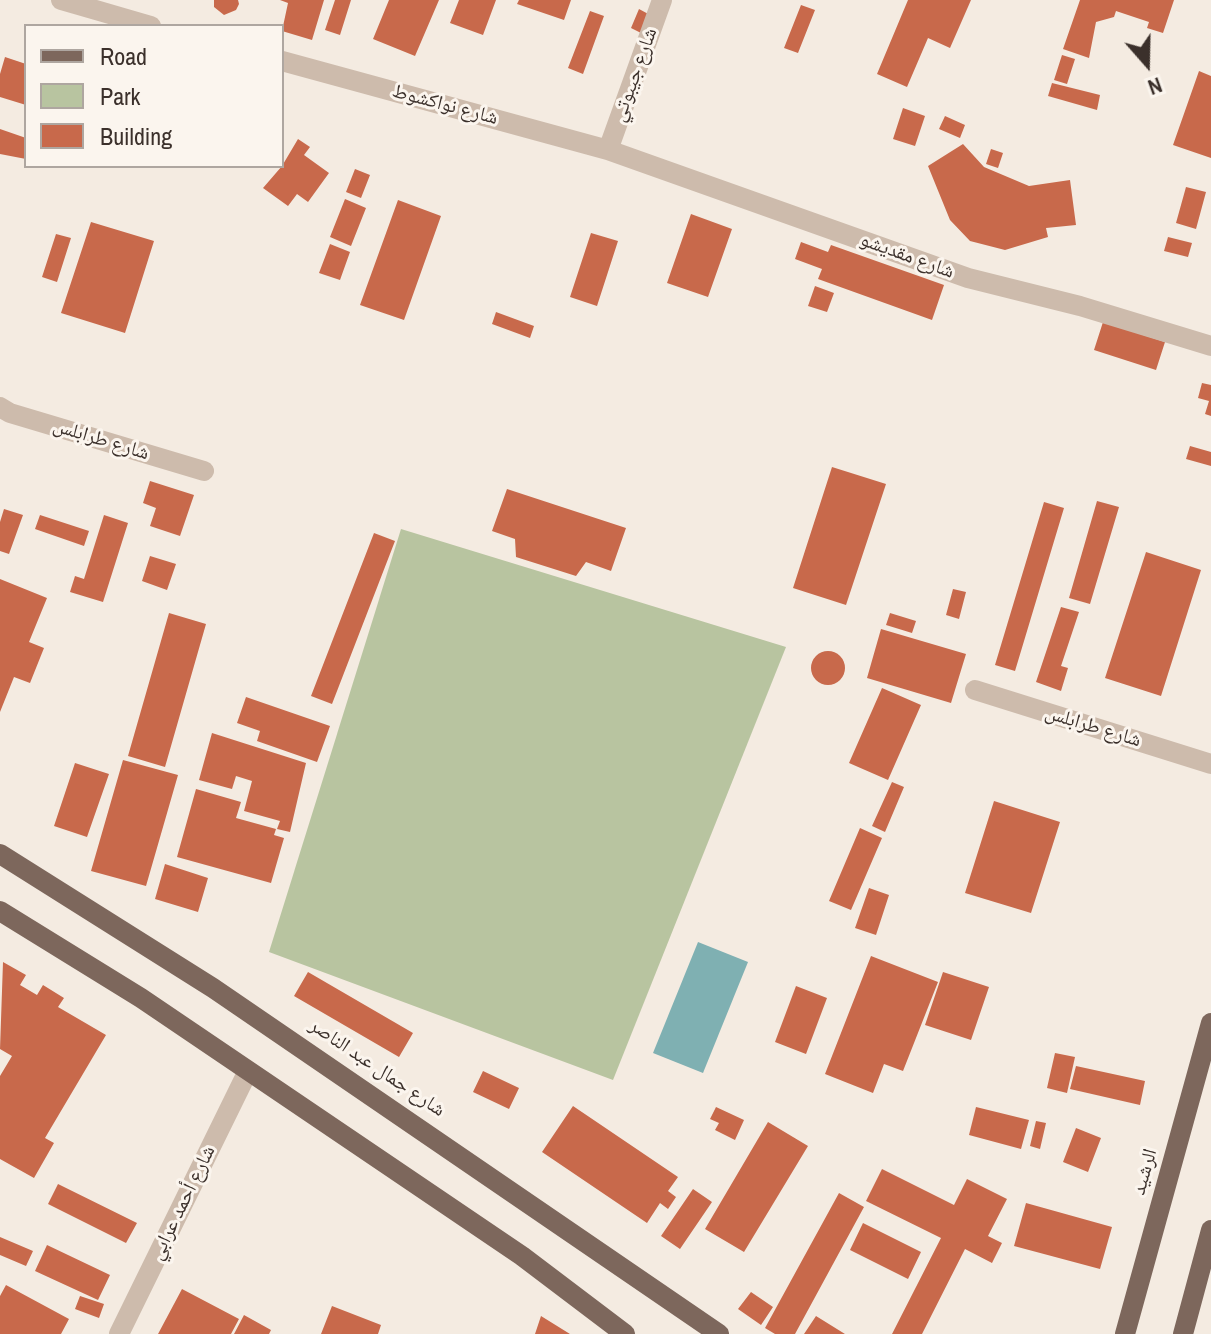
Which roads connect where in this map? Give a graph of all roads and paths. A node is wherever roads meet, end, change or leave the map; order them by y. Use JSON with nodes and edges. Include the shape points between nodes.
{"nodes":[{"id":1,"x":61,"y":0,"type":"edge"},
{"id":2,"x":662,"y":0,"type":"edge"},
{"id":3,"x":144,"y":24,"type":"edge"},
{"id":4,"x":284,"y":62,"type":"edge"},
{"id":5,"x":608,"y":150,"type":"junction"},
{"id":6,"x":1211,"y":346,"type":"edge"},
{"id":7,"x":0,"y":407,"type":"edge"},
{"id":8,"x":204,"y":471,"type":"dead end"},
{"id":9,"x":975,"y":690,"type":"dead end"},
{"id":10,"x":1211,"y":764,"type":"edge"},
{"id":11,"x":0,"y":854,"type":"edge"},
{"id":12,"x":0,"y":911,"type":"edge"},
{"id":13,"x":1211,"y":1023,"type":"edge"},
{"id":14,"x":248,"y":1071,"type":"junction"},
{"id":15,"x":1211,"y":1230,"type":"edge"},
{"id":16,"x":119,"y":1334,"type":"edge"},
{"id":17,"x":625,"y":1334,"type":"edge"},
{"id":18,"x":719,"y":1334,"type":"edge"},
{"id":19,"x":1125,"y":1334,"type":"edge"},
{"id":20,"x":1183,"y":1334,"type":"edge"}],
"edges":[{"from":1,"to":3,"type":"street"},
{"from":2,"to":5,"type":"street","name":"شارع جيبوتي"},
{"from":4,"to":5,"type":"street","name":"شارع نواكشوط"},
{"from":5,"to":6,"type":"street","name":"شارع مقديشو","via":[[968,278]]},
{"from":7,"to":8,"type":"street","name":"شارع طرابلس"},
{"from":9,"to":10,"type":"street","name":"شارع طرابلس"},
{"from":11,"to":18,"type":"main road","name":"شارع جمال عبد الناصر","via":[[226,996]]},
{"from":12,"to":14,"type":"main road"},
{"from":13,"to":19,"type":"main road","name":"الرشيد"},
{"from":14,"to":16,"type":"street","name":"شارع أحمد عرابي"},
{"from":14,"to":17,"type":"main road","via":[[522,1256]]},
{"from":15,"to":20,"type":"main road"}]}
